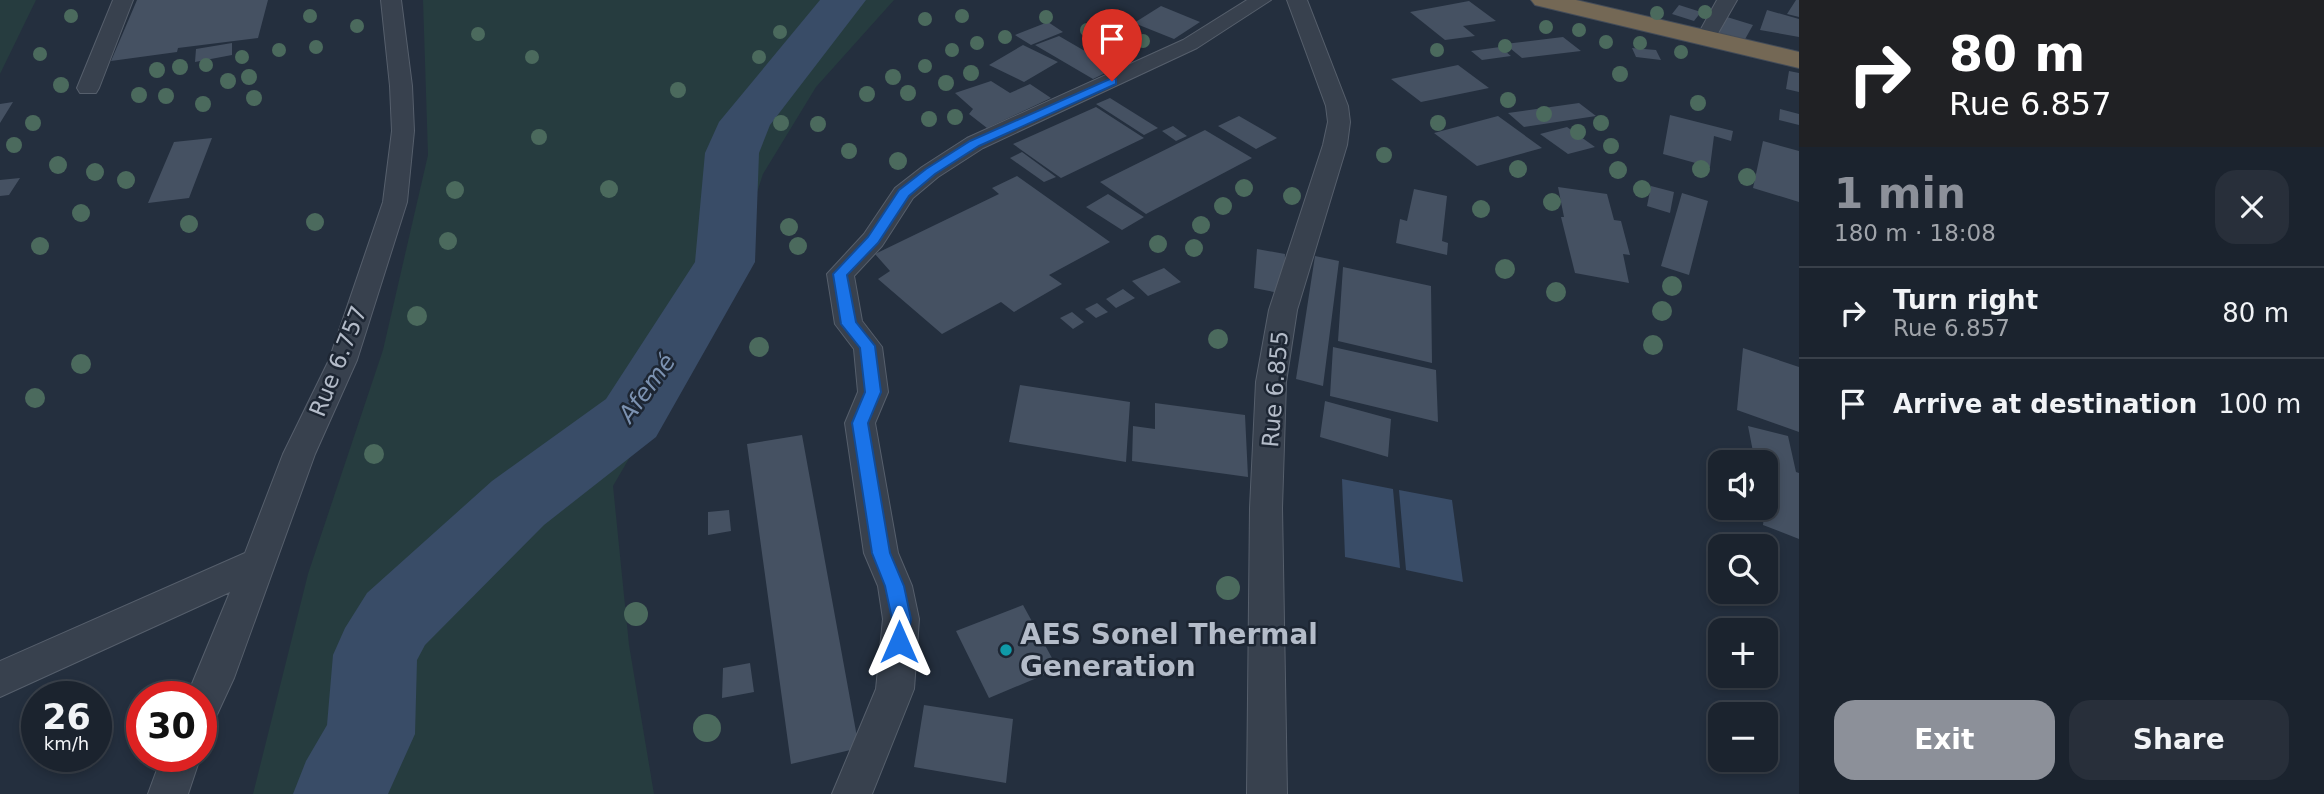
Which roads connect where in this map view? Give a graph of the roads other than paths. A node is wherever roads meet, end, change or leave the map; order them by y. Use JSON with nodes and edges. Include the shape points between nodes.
{"nodes":[{"id":1,"x":122,"y":0,"type":"edge"},
{"id":2,"x":391,"y":0,"type":"edge"},
{"id":3,"x":1261,"y":0,"type":"edge"},
{"id":4,"x":1297,"y":0,"type":"edge"},
{"id":5,"x":1546,"y":0,"type":"edge"},
{"id":6,"x":1727,"y":0,"type":"edge"},
{"id":7,"x":1706,"y":38,"type":"junction"},
{"id":8,"x":1799,"y":60,"type":"edge"},
{"id":9,"x":88,"y":88,"type":"dead end"},
{"id":10,"x":256,"y":564,"type":"junction"},
{"id":11,"x":0,"y":679,"type":"edge"},
{"id":12,"x":214,"y":681,"type":"edge"},
{"id":13,"x":176,"y":772,"type":"edge"},
{"id":14,"x":167,"y":794,"type":"edge"},
{"id":15,"x":852,"y":794,"type":"edge"},
{"id":16,"x":1267,"y":794,"type":"edge"}],
"edges":[{"from":1,"to":9,"type":"street"},
{"from":2,"to":10,"type":"street","name":"Rue 6.757","via":[[403,131],[395,202],[343,360],[299,454]]},
{"from":3,"to":15,"type":"street","via":[[1190,44],[975,143],[930,172],[904,193],[873,240],[840,274],[849,324],[868,346],[873,392],[860,423],[881,553],[895,586],[901,619],[895,689]]},
{"from":4,"to":16,"type":"street","name":"Rue 6.855","via":[[1339,122],[1283,310],[1271,382],[1266,508]]},
{"from":5,"to":7,"type":"highway"},
{"from":6,"to":7,"type":"street"},
{"from":7,"to":8,"type":"highway"},
{"from":10,"to":11,"type":"street"},
{"from":10,"to":12,"type":"street","name":"Rue 6.757"},
{"from":13,"to":14,"type":"street"}]}
